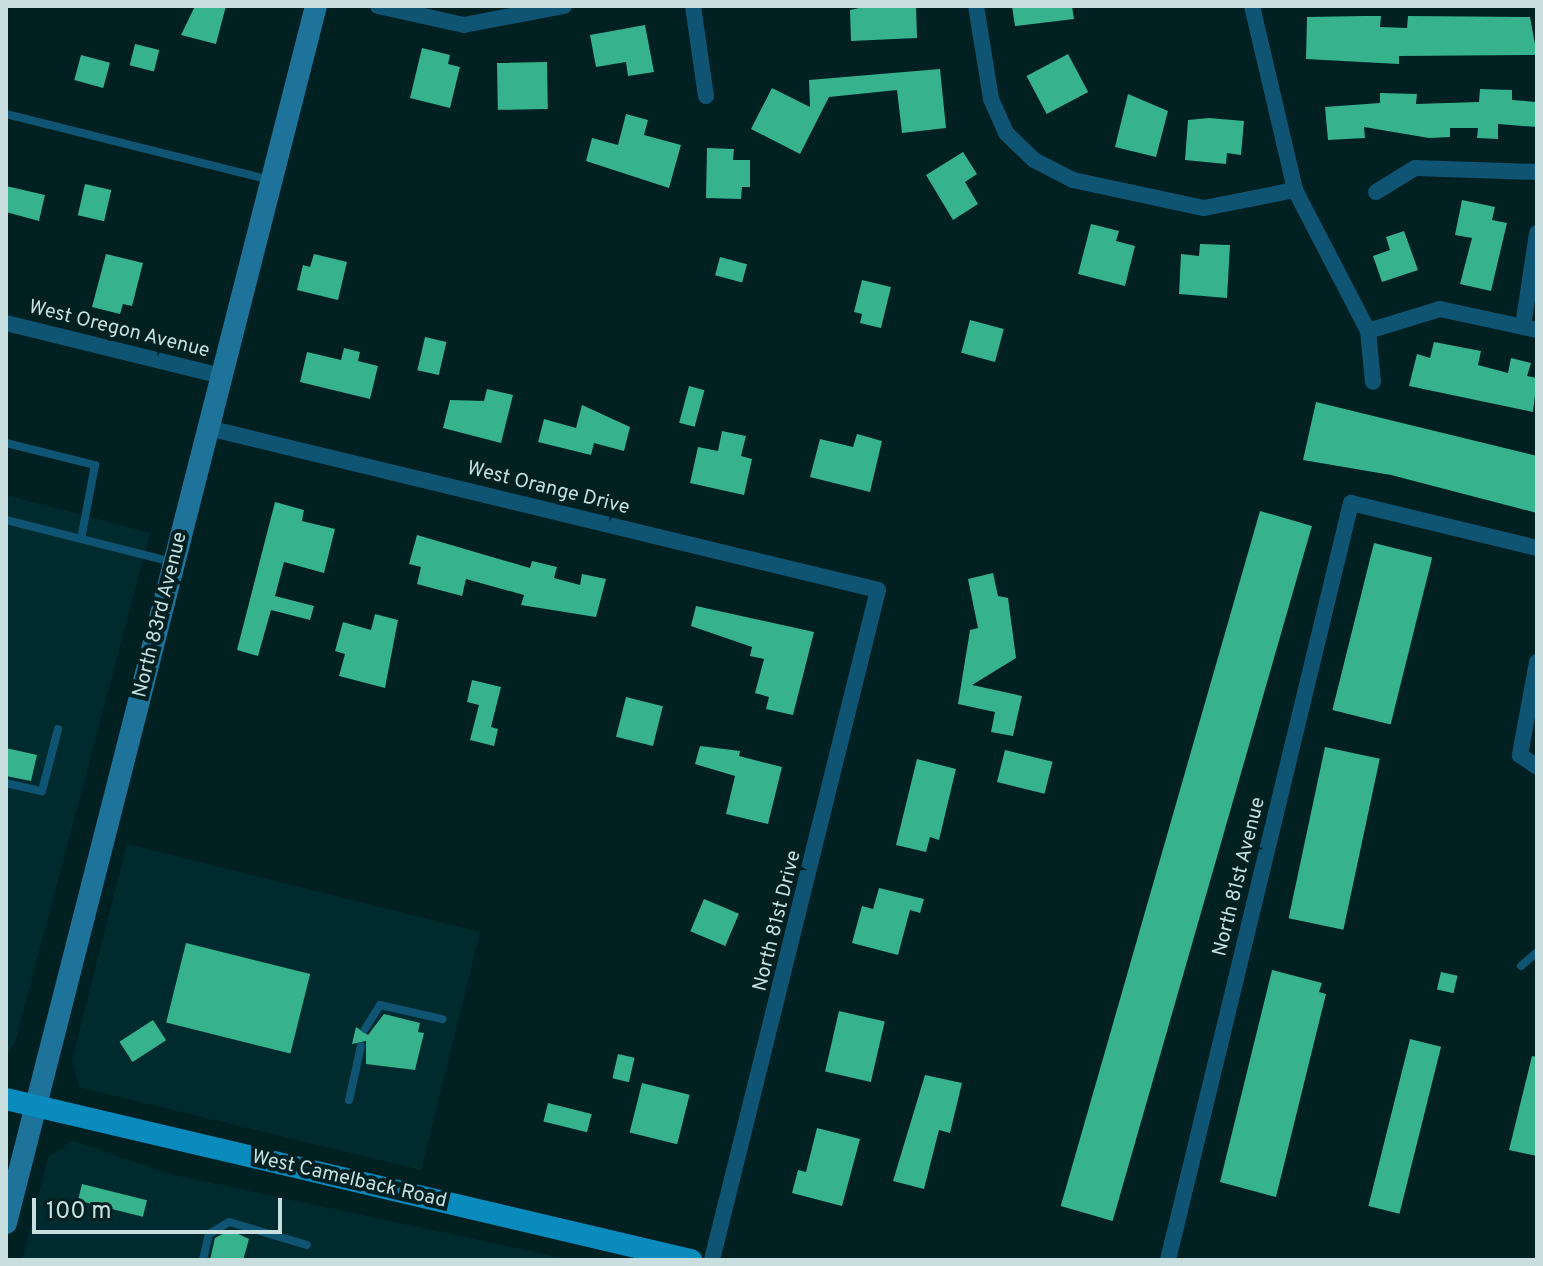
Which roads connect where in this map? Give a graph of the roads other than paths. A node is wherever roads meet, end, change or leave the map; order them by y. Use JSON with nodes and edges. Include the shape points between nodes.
{"nodes":[{"id":1,"x":316,"y":6,"type":"edge"},
{"id":2,"x":378,"y":6,"type":"edge"},
{"id":3,"x":564,"y":6,"type":"edge"},
{"id":4,"x":693,"y":6,"type":"edge"},
{"id":5,"x":976,"y":6,"type":"edge"},
{"id":6,"x":1252,"y":6,"type":"edge"},
{"id":7,"x":706,"y":96,"type":"dead end"},
{"id":8,"x":6,"y":114,"type":"edge"},
{"id":9,"x":1537,"y":172,"type":"edge"},
{"id":10,"x":271,"y":180,"type":"junction"},
{"id":11,"x":1295,"y":190,"type":"junction"},
{"id":12,"x":1376,"y":192,"type":"dead end"},
{"id":13,"x":1537,"y":233,"type":"edge"},
{"id":14,"x":6,"y":323,"type":"edge"},
{"id":15,"x":1530,"y":328,"type":"edge"},
{"id":16,"x":1368,"y":331,"type":"junction"},
{"id":17,"x":221,"y":376,"type":"junction"},
{"id":18,"x":1373,"y":382,"type":"dead end"},
{"id":19,"x":208,"y":428,"type":"junction"},
{"id":20,"x":6,"y":443,"type":"edge"},
{"id":21,"x":6,"y":520,"type":"edge"},
{"id":22,"x":81,"y":539,"type":"junction"},
{"id":23,"x":1537,"y":548,"type":"edge"},
{"id":24,"x":174,"y":563,"type":"junction"},
{"id":25,"x":878,"y":590,"type":"joint"},
{"id":26,"x":1537,"y":662,"type":"edge"},
{"id":27,"x":58,"y":729,"type":"dead end"},
{"id":28,"x":1537,"y":767,"type":"edge"},
{"id":29,"x":6,"y":783,"type":"edge"},
{"id":30,"x":1537,"y":952,"type":"edge"},
{"id":31,"x":1521,"y":966,"type":"dead end"},
{"id":32,"x":442,"y":1019,"type":"dead end"},
{"id":33,"x":365,"y":1029,"type":"dead end"},
{"id":34,"x":361,"y":1046,"type":"dead end"},
{"id":35,"x":6,"y":1099,"type":"edge"},
{"id":36,"x":349,"y":1100,"type":"dead end"},
{"id":37,"x":35,"y":1106,"type":"junction"},
{"id":38,"x":6,"y":1223,"type":"edge"},
{"id":39,"x":307,"y":1245,"type":"dead end"},
{"id":40,"x":203,"y":1260,"type":"edge"},
{"id":41,"x":691,"y":1260,"type":"edge"},
{"id":42,"x":712,"y":1260,"type":"edge"},
{"id":43,"x":1168,"y":1260,"type":"edge"}],
"edges":[{"from":1,"to":10,"type":"main road","name":"North 83rd Avenue"},
{"from":2,"to":3,"type":"street","via":[[464,25]]},
{"from":4,"to":7,"type":"street"},
{"from":5,"to":11,"type":"street","via":[[991,99],[1006,133],[1034,160],[1073,180],[1204,208]]},
{"from":6,"to":11,"type":"street"},
{"from":8,"to":10,"type":"lane"},
{"from":9,"to":12,"type":"street","via":[[1415,168]]},
{"from":10,"to":17,"type":"main road","name":"North 83rd Avenue"},
{"from":11,"to":16,"type":"street"},
{"from":13,"to":15,"type":"street"},
{"from":14,"to":17,"type":"street","name":"West Oregon Avenue"},
{"from":15,"to":16,"type":"street","via":[[1440,309]]},
{"from":16,"to":18,"type":"street"},
{"from":17,"to":19,"type":"main road","name":"North 83rd Avenue"},
{"from":19,"to":24,"type":"main road","name":"North 83rd Avenue"},
{"from":19,"to":25,"type":"street","name":"West Orange Drive"},
{"from":20,"to":22,"type":"lane","via":[[95,465]]},
{"from":21,"to":22,"type":"lane"},
{"from":22,"to":24,"type":"lane"},
{"from":23,"to":43,"type":"street","name":"North 81st Avenue","via":[[1351,503]]},
{"from":24,"to":37,"type":"main road","name":"North 83rd Avenue"},
{"from":25,"to":42,"type":"street","name":"North 81st Drive"},
{"from":26,"to":28,"type":"street","via":[[1520,755]]},
{"from":27,"to":29,"type":"lane","via":[[42,791]]},
{"from":30,"to":31,"type":"lane"},
{"from":32,"to":33,"type":"lane","via":[[380,1005]]},
{"from":34,"to":36,"type":"lane"},
{"from":35,"to":37,"type":"main road","name":"West Camelback Road"},
{"from":37,"to":38,"type":"main road","name":"North 83rd Avenue"},
{"from":37,"to":41,"type":"main road","name":"West Camelback Road"},
{"from":39,"to":40,"type":"lane","via":[[229,1222],[215,1227]]}]}
